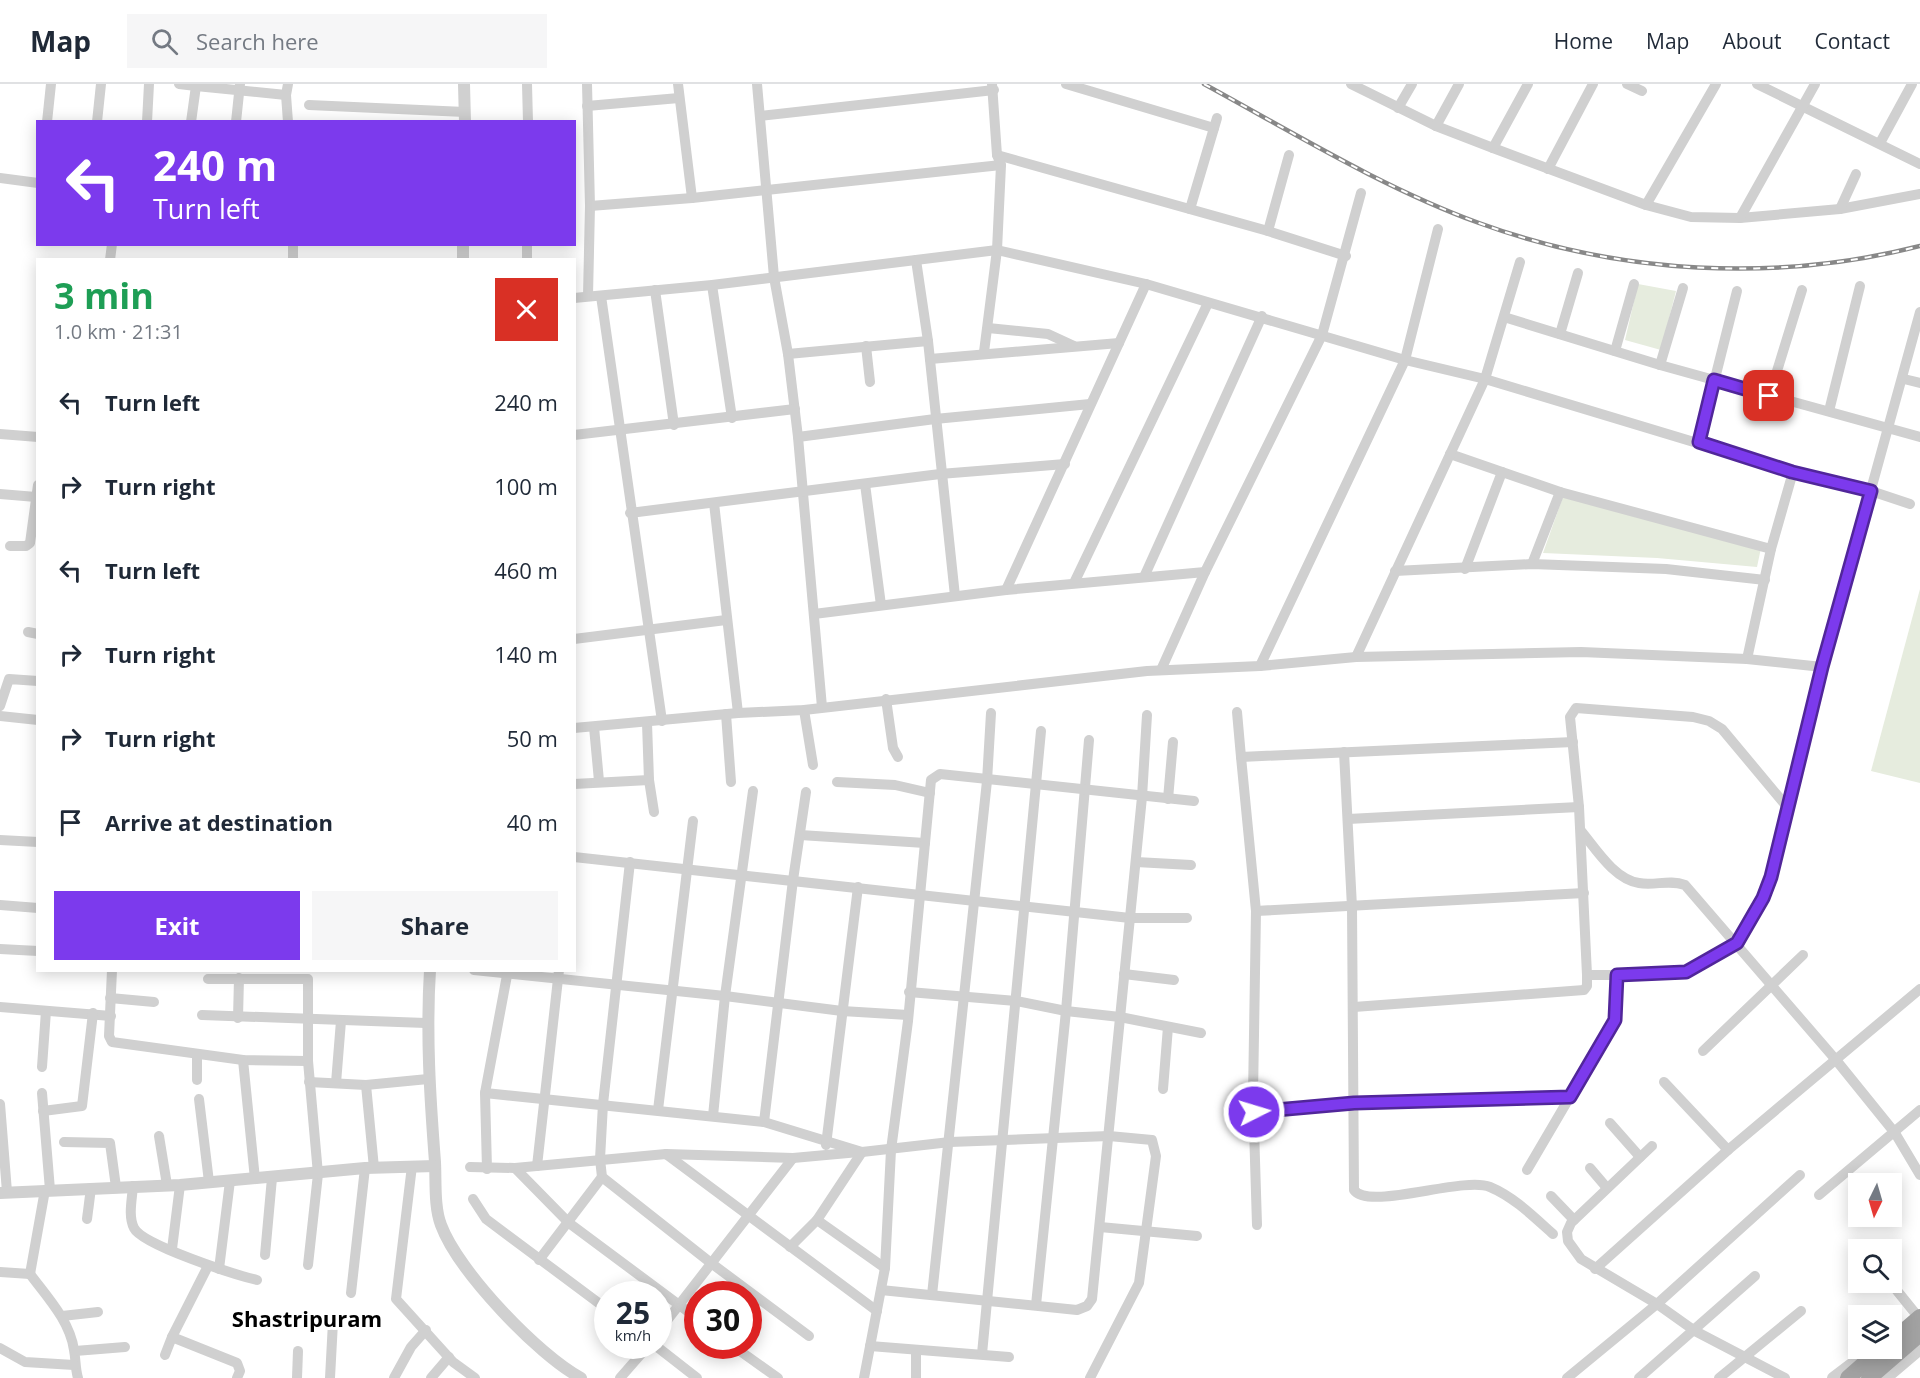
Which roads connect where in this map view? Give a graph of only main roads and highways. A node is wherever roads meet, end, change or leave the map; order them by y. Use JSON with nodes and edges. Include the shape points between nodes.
{"nodes":[{"id":1,"x":1918,"y":1312,"type":"edge"},
{"id":2,"x":1902,"y":1330,"type":"edge"},
{"id":3,"x":1920,"y":1334,"type":"edge"},
{"id":4,"x":1870,"y":1359,"type":"edge"},
{"id":5,"x":1848,"y":1378,"type":"edge"},
{"id":6,"x":1869,"y":1378,"type":"edge"}],
"edges":[{"from":1,"to":2,"type":"highway"},
{"from":3,"to":6,"type":"highway"},
{"from":4,"to":5,"type":"highway"}]}
